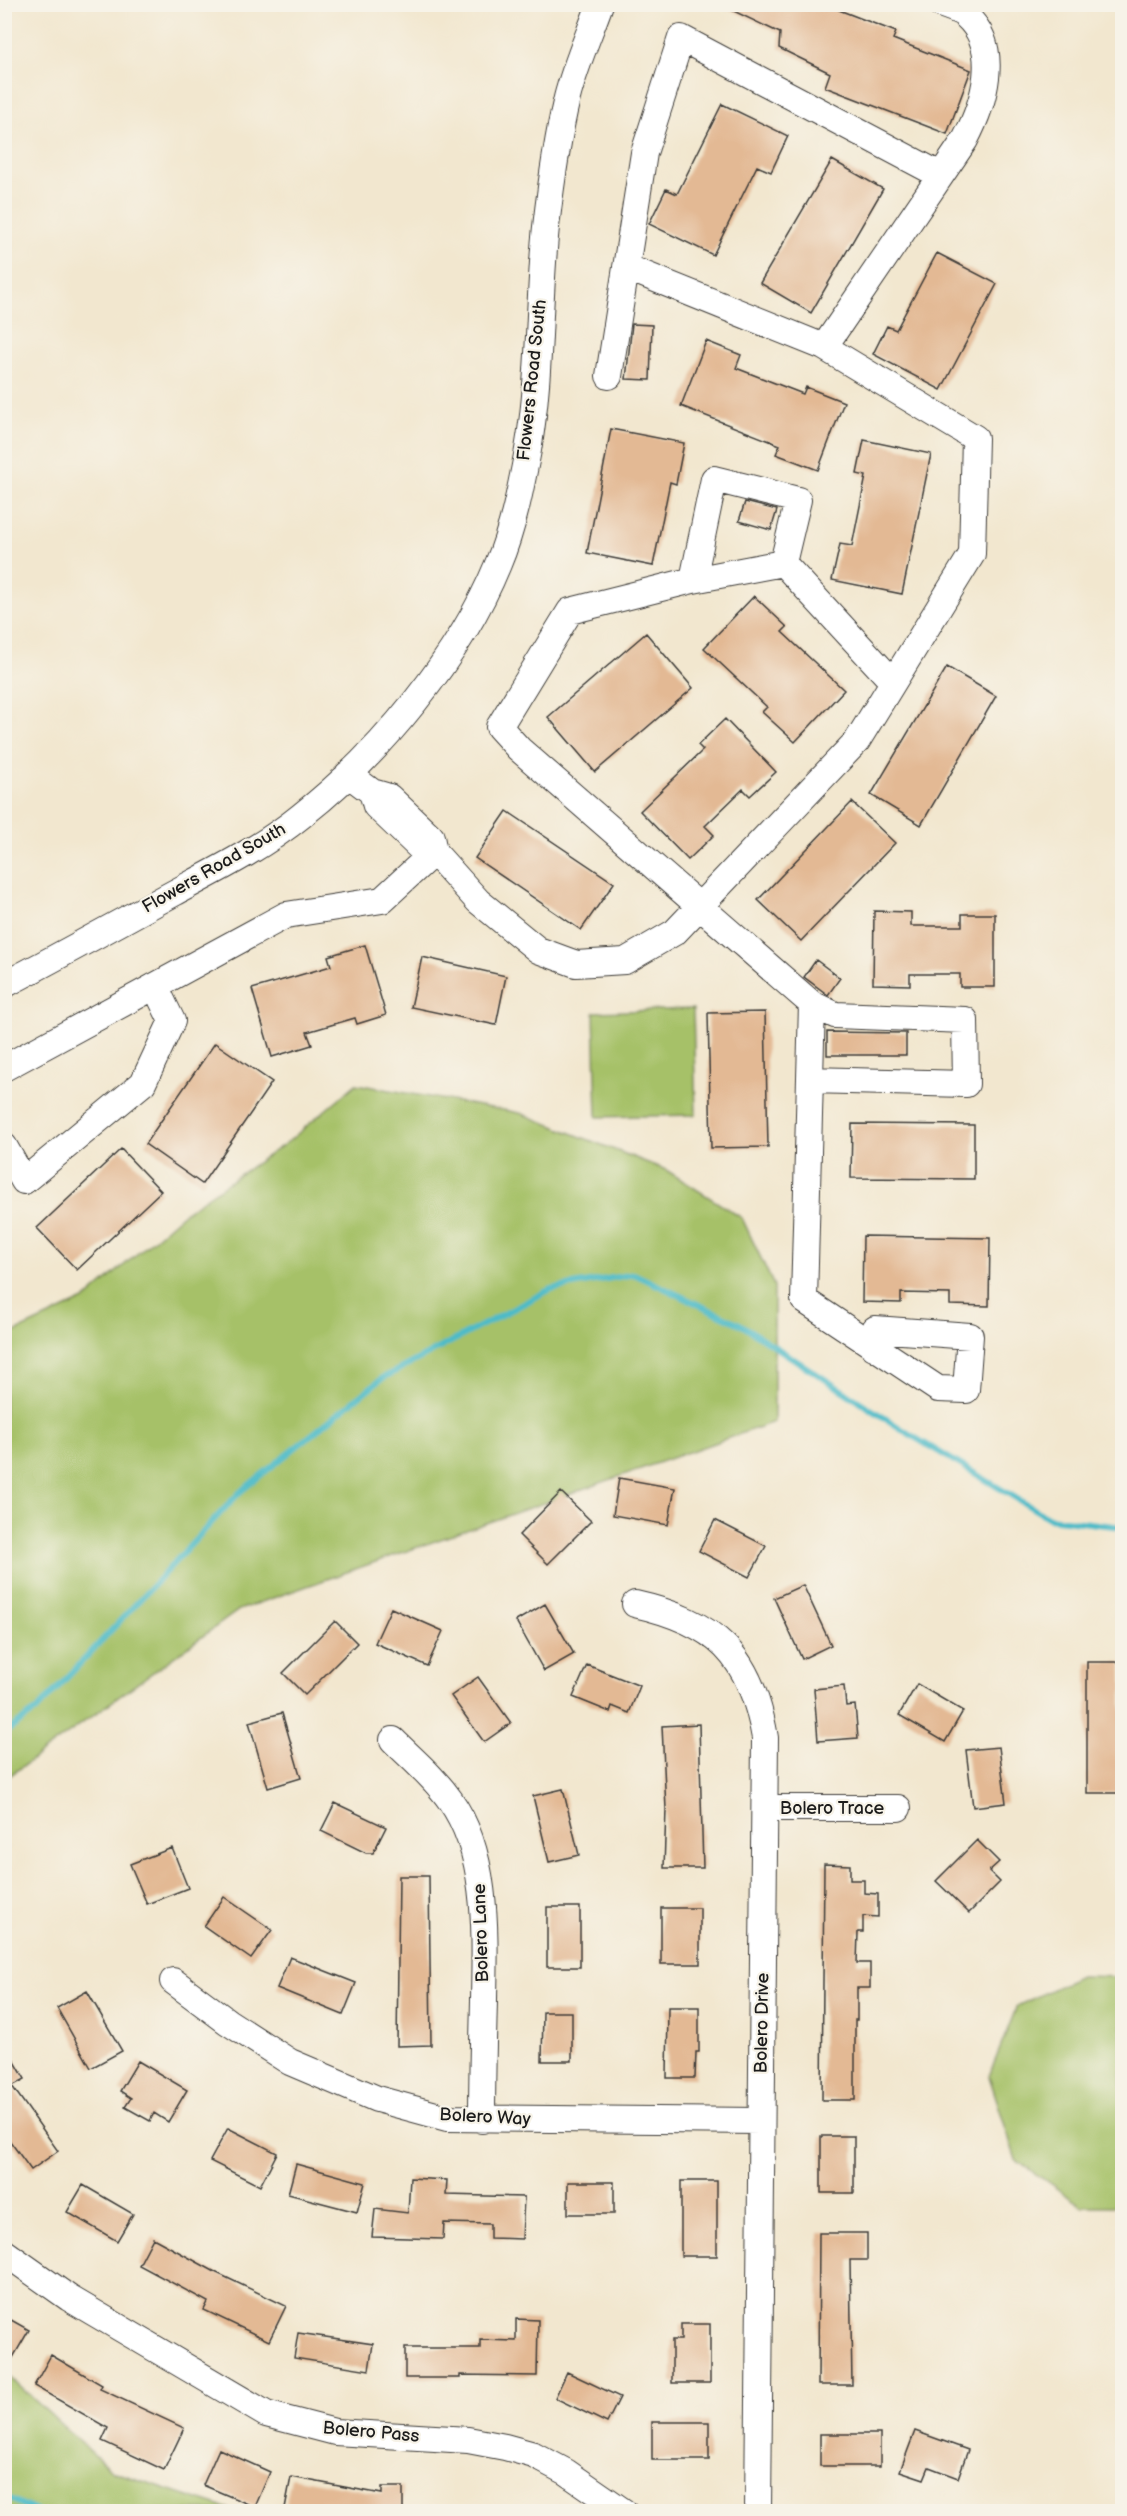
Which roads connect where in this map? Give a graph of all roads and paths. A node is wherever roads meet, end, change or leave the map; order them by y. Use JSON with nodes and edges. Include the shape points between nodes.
{"nodes":[{"id":1,"x":600,"y":4,"type":"edge"},
{"id":2,"x":941,"y":4,"type":"edge"},
{"id":3,"x":940,"y":175,"type":"junction"},
{"id":4,"x":626,"y":267,"type":"junction"},
{"id":5,"x":824,"y":347,"type":"junction"},
{"id":6,"x":609,"y":376,"type":"dead end"},
{"id":7,"x":783,"y":563,"type":"junction"},
{"id":8,"x":693,"y":580,"type":"junction"},
{"id":9,"x":893,"y":682,"type":"junction"},
{"id":10,"x":348,"y":774,"type":"junction"},
{"id":11,"x":426,"y":860,"type":"junction"},
{"id":12,"x":699,"y":907,"type":"junction"},
{"id":13,"x":4,"y":985,"type":"edge"},
{"id":14,"x":155,"y":986,"type":"junction"},
{"id":15,"x":812,"y":1005,"type":"junction"},
{"id":16,"x":4,"y":1068,"type":"edge"},
{"id":17,"x":810,"y":1080,"type":"junction"},
{"id":18,"x":4,"y":1146,"type":"edge"},
{"id":19,"x":874,"y":1347,"type":"dead end"},
{"id":20,"x":635,"y":1604,"type":"dead end"},
{"id":21,"x":393,"y":1740,"type":"dead end"},
{"id":22,"x":765,"y":1808,"type":"junction"},
{"id":23,"x":898,"y":1808,"type":"dead end"},
{"id":24,"x":173,"y":1981,"type":"dead end"},
{"id":25,"x":482,"y":2120,"type":"junction"},
{"id":26,"x":760,"y":2121,"type":"junction"},
{"id":27,"x":4,"y":2252,"type":"edge"},
{"id":28,"x":624,"y":2511,"type":"edge"},
{"id":29,"x":758,"y":2511,"type":"edge"}],
"edges":[{"from":1,"to":10,"type":"street","name":"Flowers Road South","via":[[568,95],[554,160],[528,449],[499,563],[472,618],[430,683]]},
{"from":2,"to":3,"type":"street","via":[[964,14],[979,30],[987,54],[978,115]]},
{"from":3,"to":4,"type":"street","via":[[681,38],[644,153]]},
{"from":3,"to":5,"type":"street"},
{"from":4,"to":5,"type":"street"},
{"from":4,"to":6,"type":"street"},
{"from":5,"to":9,"type":"street","via":[[975,438],[972,554]]},
{"from":7,"to":8,"type":"street"},
{"from":7,"to":8,"type":"street","via":[[798,500],[714,480]]},
{"from":7,"to":9,"type":"street"},
{"from":8,"to":12,"type":"street","via":[[570,611],[499,727]]},
{"from":9,"to":12,"type":"street","via":[[857,741]]},
{"from":10,"to":11,"type":"street","via":[[374,799],[373,822]]},
{"from":10,"to":13,"type":"street","name":"Flowers Road South","via":[[300,817],[231,862]]},
{"from":11,"to":12,"type":"street","via":[[538,950],[576,964],[625,961],[675,932]]},
{"from":11,"to":14,"type":"street","via":[[382,900],[286,915]]},
{"from":12,"to":15,"type":"street"},
{"from":14,"to":16,"type":"street"},
{"from":14,"to":18,"type":"street","via":[[172,1021],[143,1083],[24,1181]]},
{"from":15,"to":17,"type":"street"},
{"from":15,"to":17,"type":"street","via":[[835,1015],[965,1020],[966,1084]]},
{"from":17,"to":19,"type":"street","via":[[804,1300]]},
{"from":20,"to":22,"type":"street","name":"Bolero Drive","via":[[687,1619],[713,1634],[747,1676],[760,1709],[765,1738]]},
{"from":21,"to":25,"type":"street","name":"Bolero Lane","via":[[450,1801],[468,1837],[482,1885]]},
{"from":22,"to":23,"type":"street","name":"Bolero Trace"},
{"from":22,"to":26,"type":"street","name":"Bolero Drive"},
{"from":24,"to":25,"type":"street","name":"Bolero Way","via":[[290,2062],[376,2099],[447,2118]]},
{"from":25,"to":26,"type":"street","name":"Bolero Way"},
{"from":26,"to":29,"type":"street","name":"Bolero Drive"},
{"from":27,"to":28,"type":"street","name":"Bolero Pass","via":[[69,2298],[266,2414],[335,2432],[468,2440],[505,2447],[542,2459]]}]}
